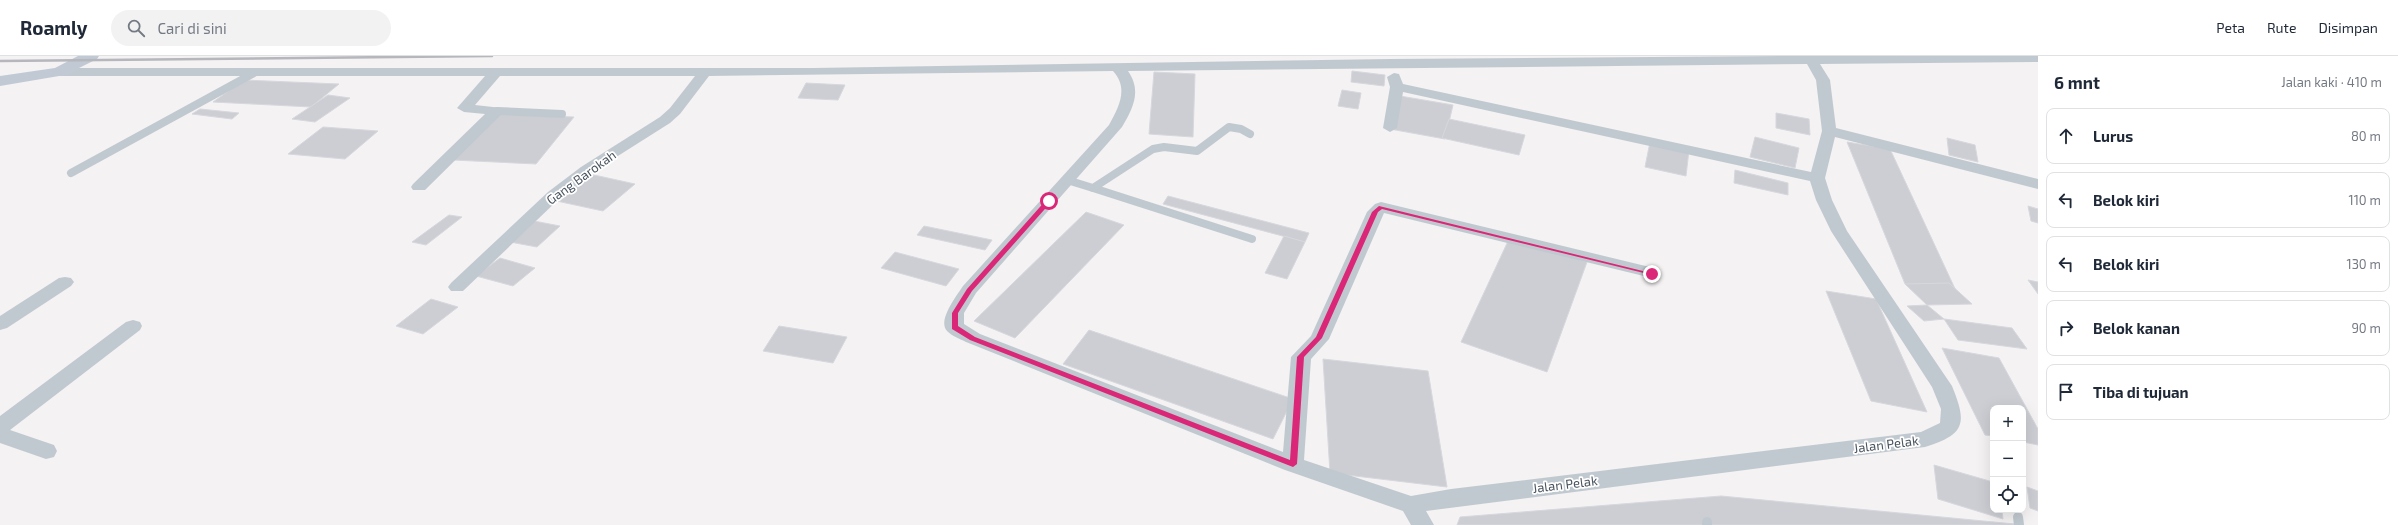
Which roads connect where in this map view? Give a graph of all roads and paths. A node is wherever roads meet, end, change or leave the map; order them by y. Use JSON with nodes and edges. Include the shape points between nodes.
{"nodes":[{"id":1,"x":91,"y":56,"type":"edge"},
{"id":2,"x":1810,"y":58,"type":"junction"},
{"id":3,"x":2038,"y":58,"type":"edge"},
{"id":4,"x":1390,"y":62,"type":"junction"},
{"id":5,"x":1116,"y":67,"type":"junction"},
{"id":6,"x":706,"y":71,"type":"junction"},
{"id":7,"x":58,"y":72,"type":"junction"},
{"id":8,"x":496,"y":72,"type":"junction"},
{"id":9,"x":254,"y":73,"type":"junction"},
{"id":10,"x":0,"y":81,"type":"edge"},
{"id":11,"x":1397,"y":87,"type":"junction"},
{"id":12,"x":497,"y":111,"type":"junction"},
{"id":13,"x":562,"y":114,"type":"dead end"},
{"id":14,"x":1390,"y":128,"type":"dead end"},
{"id":15,"x":1829,"y":131,"type":"junction"},
{"id":16,"x":1250,"y":134,"type":"dead end"},
{"id":17,"x":71,"y":173,"type":"dead end"},
{"id":18,"x":1817,"y":178,"type":"junction"},
{"id":19,"x":1067,"y":180,"type":"junction"},
{"id":20,"x":2038,"y":184,"type":"edge"},
{"id":21,"x":419,"y":187,"type":"dead end"},
{"id":22,"x":1093,"y":188,"type":"junction"},
{"id":23,"x":1252,"y":239,"type":"dead end"},
{"id":24,"x":1652,"y":274,"type":"dead end"},
{"id":25,"x":65,"y":282,"type":"dead end"},
{"id":26,"x":458,"y":287,"type":"dead end"},
{"id":27,"x":0,"y":324,"type":"edge"},
{"id":28,"x":133,"y":326,"type":"dead end"},
{"id":29,"x":0,"y":427,"type":"edge"},
{"id":30,"x":0,"y":435,"type":"edge"},
{"id":31,"x":46,"y":451,"type":"dead end"},
{"id":32,"x":1293,"y":464,"type":"junction"},
{"id":33,"x":1411,"y":506,"type":"junction"},
{"id":34,"x":1422,"y":525,"type":"edge"}],
"edges":[{"from":1,"to":7,"type":"main road"},
{"from":2,"to":3,"type":"street"},
{"from":2,"to":4,"type":"street"},
{"from":2,"to":15,"type":"street","via":[[1823,80]]},
{"from":4,"to":5,"type":"street"},
{"from":4,"to":11,"type":"street"},
{"from":5,"to":6,"type":"street","via":[[813,72]]},
{"from":5,"to":19,"type":"street","via":[[1128,80],[1130,91],[1124,112],[1097,149]]},
{"from":6,"to":8,"type":"street"},
{"from":6,"to":26,"type":"street","name":"Gang Barokah","via":[[665,120],[586,170],[554,195]]},
{"from":7,"to":9,"type":"street"},
{"from":7,"to":10,"type":"main road"},
{"from":8,"to":9,"type":"street"},
{"from":8,"to":12,"type":"street","via":[[464,108]]},
{"from":9,"to":17,"type":"lane"},
{"from":11,"to":14,"type":"street"},
{"from":11,"to":18,"type":"street"},
{"from":12,"to":13,"type":"lane"},
{"from":12,"to":21,"type":"street"},
{"from":15,"to":18,"type":"street"},
{"from":15,"to":20,"type":"street"},
{"from":16,"to":22,"type":"lane","via":[[1229,127],[1197,150],[1160,147],[1154,149],[1130,163],[1110,180]]},
{"from":18,"to":33,"type":"street","name":"Jalan Pelak","via":[[1839,231],[1942,386],[1951,409],[1950,427],[1925,440],[1451,498]]},
{"from":19,"to":22,"type":"lane"},
{"from":19,"to":32,"type":"street","via":[[969,290],[955,313],[954,327],[973,338]]},
{"from":22,"to":23,"type":"lane"},
{"from":24,"to":32,"type":"street","via":[[1381,207],[1375,212],[1319,338],[1301,357]]},
{"from":25,"to":27,"type":"street"},
{"from":28,"to":29,"type":"street"},
{"from":30,"to":31,"type":"street"},
{"from":32,"to":33,"type":"street"},
{"from":33,"to":34,"type":"street"}]}
